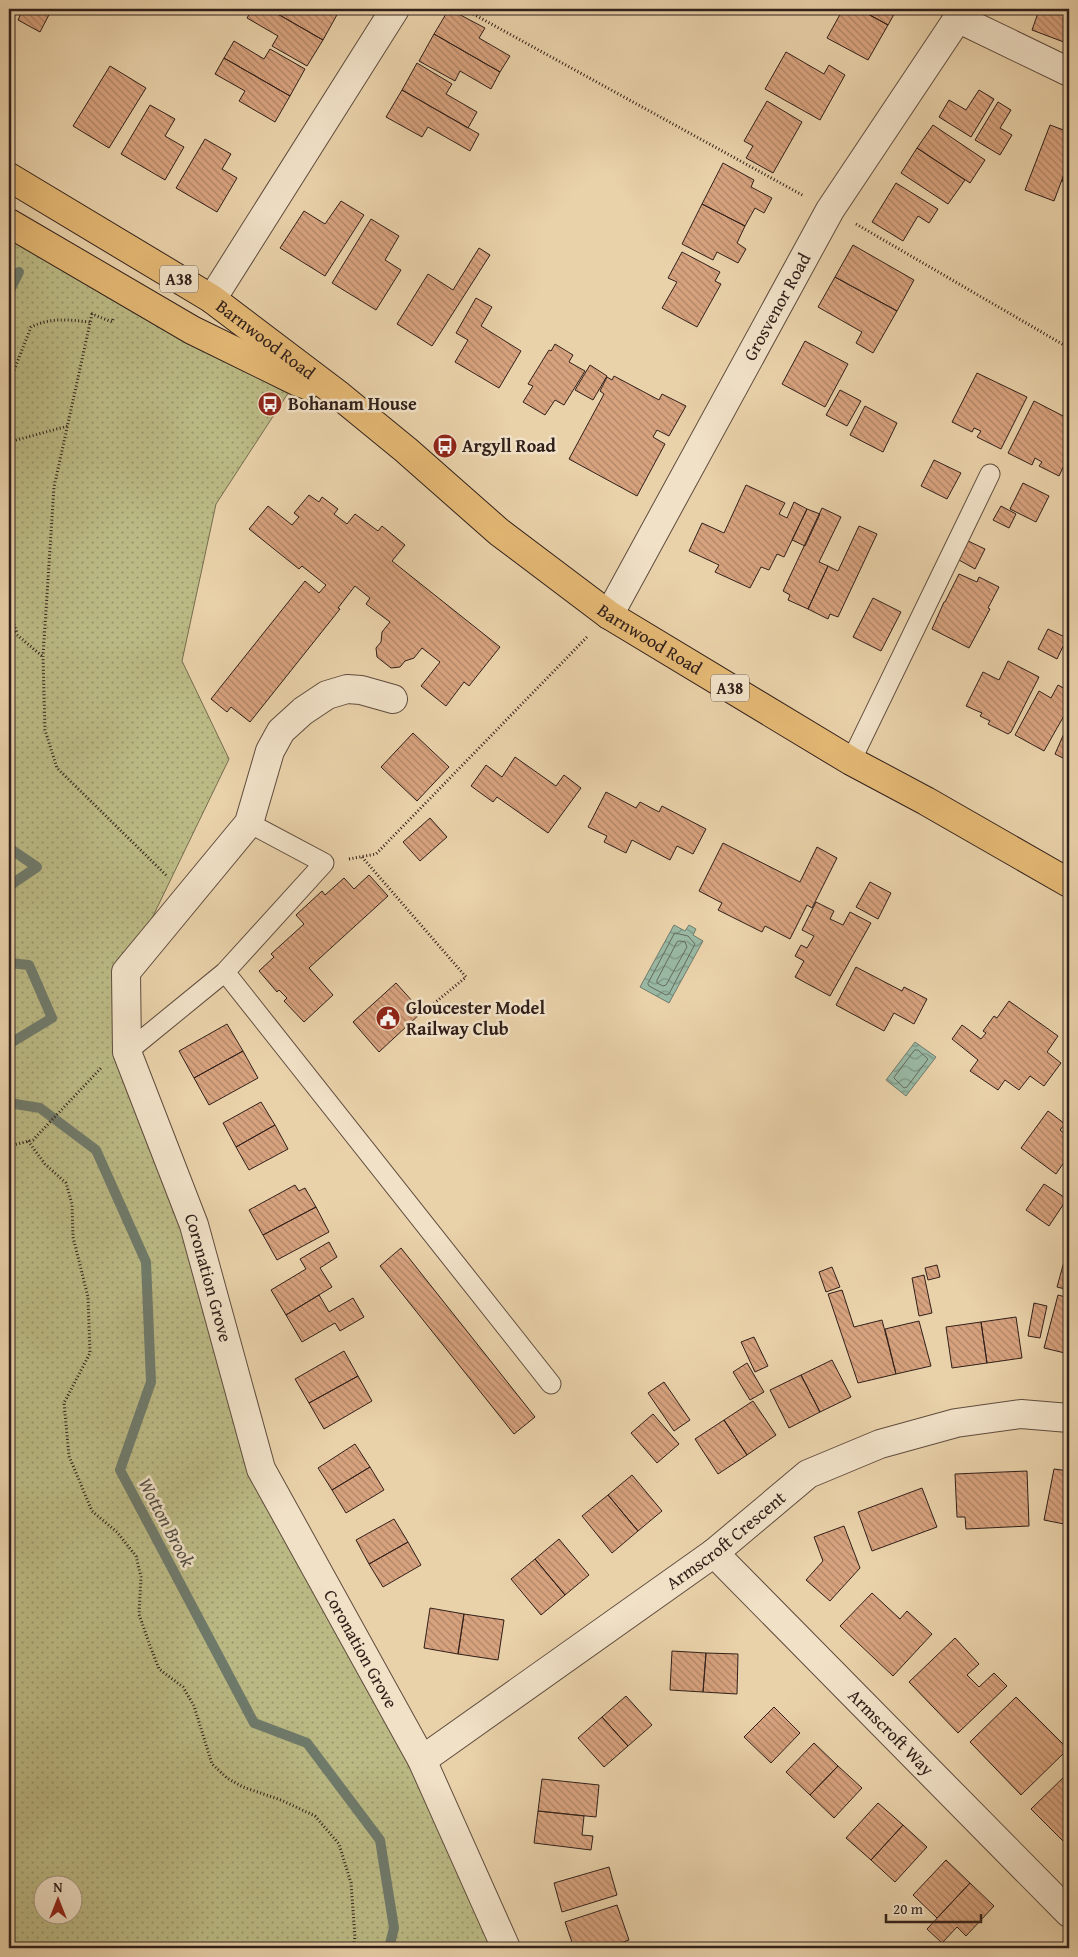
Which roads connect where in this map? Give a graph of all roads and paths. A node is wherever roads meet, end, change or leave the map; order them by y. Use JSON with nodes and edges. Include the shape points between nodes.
{"nodes":[{"id":1,"x":395,"y":9,"type":"edge"},
{"id":2,"x":464,"y":9,"type":"edge"},
{"id":3,"x":960,"y":13,"type":"edge"},
{"id":4,"x":1069,"y":72,"type":"edge"},
{"id":5,"x":9,"y":177,"type":"edge"},
{"id":6,"x":830,"y":210,"type":"junction"},
{"id":7,"x":9,"y":223,"type":"edge"},
{"id":8,"x":129,"y":292,"type":"junction"},
{"id":9,"x":212,"y":299,"type":"junction"},
{"id":10,"x":90,"y":322,"type":"junction"},
{"id":11,"x":1069,"y":348,"type":"edge"},
{"id":12,"x":9,"y":383,"type":"edge"},
{"id":13,"x":340,"y":396,"type":"junction"},
{"id":14,"x":68,"y":426,"type":"junction"},
{"id":15,"x":9,"y":442,"type":"edge"},
{"id":16,"x":990,"y":474,"type":"dead end"},
{"id":17,"x":9,"y":611,"type":"edge"},
{"id":18,"x":609,"y":615,"type":"junction"},
{"id":19,"x":9,"y":628,"type":"edge"},
{"id":20,"x":17,"y":634,"type":"junction"},
{"id":21,"x":43,"y":656,"type":"junction"},
{"id":22,"x":393,"y":699,"type":"dead end"},
{"id":23,"x":852,"y":761,"type":"junction"},
{"id":24,"x":249,"y":823,"type":"junction"},
{"id":25,"x":361,"y":856,"type":"junction"},
{"id":26,"x":324,"y":863,"type":"junction"},
{"id":27,"x":1069,"y":884,"type":"edge"},
{"id":28,"x":188,"y":897,"type":"junction"},
{"id":29,"x":225,"y":972,"type":"junction"},
{"id":30,"x":430,"y":1006,"type":"dead end"},
{"id":31,"x":127,"y":1048,"type":"junction"},
{"id":32,"x":28,"y":1141,"type":"junction"},
{"id":33,"x":9,"y":1146,"type":"edge"},
{"id":34,"x":551,"y":1384,"type":"dead end"},
{"id":35,"x":1069,"y":1418,"type":"edge"},
{"id":36,"x":714,"y":1553,"type":"junction"},
{"id":37,"x":422,"y":1760,"type":"junction"},
{"id":38,"x":1069,"y":1913,"type":"edge"},
{"id":39,"x":354,"y":1948,"type":"edge"},
{"id":40,"x":506,"y":1948,"type":"edge"}],
"edges":[{"from":1,"to":9,"type":"street"},
{"from":2,"to":6,"type":"path"},
{"from":3,"to":4,"type":"street"},
{"from":3,"to":6,"type":"street","name":"Grosvenor Road"},
{"from":5,"to":9,"type":"main road","name":"Barnwood Road","number":"A38"},
{"from":6,"to":11,"type":"path"},
{"from":6,"to":18,"type":"street","name":"Grosvenor Road"},
{"from":7,"to":8,"type":"main road","name":"Barnwood Road","number":"A38"},
{"from":8,"to":10,"type":"path","via":[[112,322],[92,314]]},
{"from":8,"to":13,"type":"main road","name":"Barnwood Road","number":"A38","via":[[192,330],[296,381]]},
{"from":9,"to":13,"type":"main road","name":"Barnwood Road","number":"A38"},
{"from":10,"to":12,"type":"path","via":[[56,319],[31,328]]},
{"from":10,"to":14,"type":"path"},
{"from":13,"to":18,"type":"main road","name":"Barnwood Road","number":"A38","via":[[499,532]]},
{"from":14,"to":15,"type":"path"},
{"from":14,"to":21,"type":"path","via":[[54,487]]},
{"from":16,"to":23,"type":"lane"},
{"from":17,"to":20,"type":"path"},
{"from":18,"to":23,"type":"main road","name":"Barnwood Road","number":"A38"},
{"from":18,"to":25,"type":"path","via":[[376,854]]},
{"from":19,"to":20,"type":"path"},
{"from":20,"to":21,"type":"path"},
{"from":21,"to":28,"type":"path","via":[[45,730],[57,768]]},
{"from":22,"to":24,"type":"street","name":"Coronation Grove","via":[[346,689],[327,694],[303,711],[281,731],[270,751]]},
{"from":23,"to":27,"type":"main road","name":"Barnwood Road","number":"A38"},
{"from":24,"to":26,"type":"lane"},
{"from":24,"to":28,"type":"street","name":"Coronation Grove"},
{"from":25,"to":26,"type":"path"},
{"from":25,"to":30,"type":"path","via":[[466,977]]},
{"from":26,"to":29,"type":"lane"},
{"from":28,"to":31,"type":"street","name":"Coronation Grove","via":[[126,972]]},
{"from":29,"to":31,"type":"lane"},
{"from":29,"to":34,"type":"lane"},
{"from":31,"to":32,"type":"path","via":[[33,1140]]},
{"from":31,"to":37,"type":"street","name":"Coronation Grove","via":[[194,1225],[261,1469]]},
{"from":32,"to":33,"type":"path"},
{"from":32,"to":39,"type":"path","via":[[45,1164],[66,1183],[72,1204],[73,1237],[88,1297],[90,1353],[64,1403],[69,1456],[92,1511],[117,1532],[136,1556],[141,1577],[140,1614],[149,1643],[159,1670],[183,1687],[194,1706],[212,1764],[243,1787],[315,1816],[339,1844],[351,1884]]},
{"from":35,"to":36,"type":"street","name":"Armscroft Crescent","via":[[1021,1414],[956,1423],[880,1444],[808,1474]]},
{"from":36,"to":37,"type":"street","name":"Armscroft Crescent"},
{"from":36,"to":38,"type":"street","name":"Armscroft Way"},
{"from":37,"to":40,"type":"street","name":"Coronation Grove"}]}
